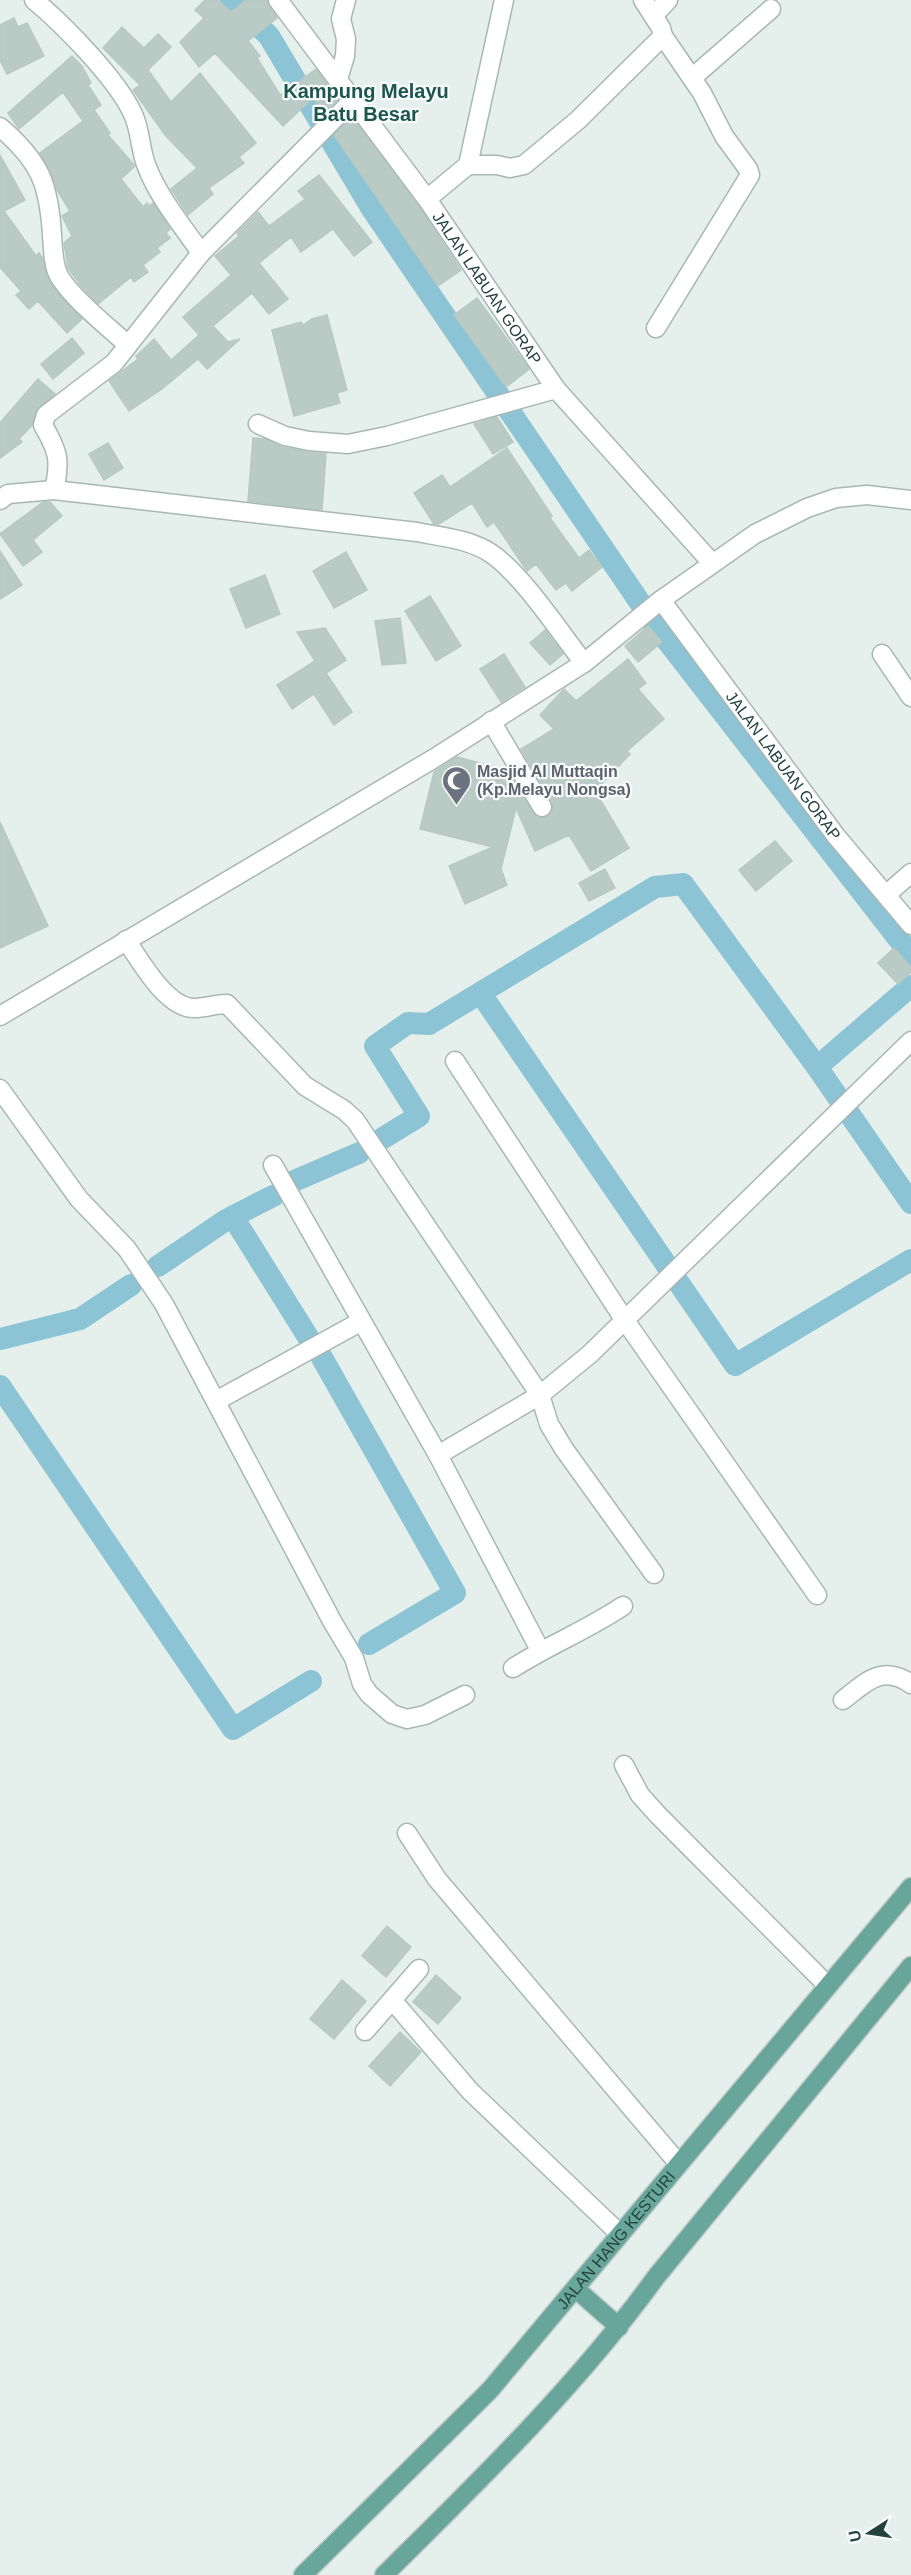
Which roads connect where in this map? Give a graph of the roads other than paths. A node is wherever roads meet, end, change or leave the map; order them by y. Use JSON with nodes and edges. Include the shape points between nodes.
{"nodes":[{"id":1,"x":34,"y":0,"type":"edge"},
{"id":2,"x":278,"y":0,"type":"edge"},
{"id":3,"x":346,"y":0,"type":"edge"},
{"id":4,"x":504,"y":0,"type":"edge"},
{"id":5,"x":668,"y":0,"type":"edge"},
{"id":6,"x":648,"y":8,"type":"edge"},
{"id":7,"x":771,"y":9,"type":"dead end"},
{"id":8,"x":663,"y":36,"type":"junction"},
{"id":9,"x":693,"y":78,"type":"junction"},
{"id":10,"x":338,"y":80,"type":"junction"},
{"id":11,"x":353,"y":100,"type":"junction"},
{"id":12,"x":0,"y":127,"type":"edge"},
{"id":13,"x":468,"y":165,"type":"junction"},
{"id":14,"x":428,"y":199,"type":"junction"},
{"id":15,"x":201,"y":253,"type":"junction"},
{"id":16,"x":656,"y":328,"type":"dead end"},
{"id":17,"x":128,"y":345,"type":"junction"},
{"id":18,"x":556,"y":389,"type":"junction"},
{"id":19,"x":258,"y":424,"type":"dead end"},
{"id":20,"x":54,"y":490,"type":"junction"},
{"id":21,"x":0,"y":500,"type":"edge"},
{"id":22,"x":911,"y":500,"type":"edge"},
{"id":23,"x":712,"y":563,"type":"junction"},
{"id":24,"x":658,"y":603,"type":"junction"},
{"id":25,"x":882,"y":654,"type":"dead end"},
{"id":26,"x":584,"y":663,"type":"junction"},
{"id":27,"x":911,"y":697,"type":"edge"},
{"id":28,"x":491,"y":721,"type":"junction"},
{"id":29,"x":542,"y":807,"type":"dead end"},
{"id":30,"x":911,"y":873,"type":"edge"},
{"id":31,"x":886,"y":895,"type":"junction"},
{"id":32,"x":911,"y":925,"type":"edge"},
{"id":33,"x":126,"y":940,"type":"junction"},
{"id":34,"x":0,"y":1016,"type":"edge"},
{"id":35,"x":911,"y":1041,"type":"edge"},
{"id":36,"x":455,"y":1061,"type":"dead end"},
{"id":37,"x":0,"y":1089,"type":"edge"},
{"id":38,"x":273,"y":1165,"type":"dead end"},
{"id":39,"x":624,"y":1319,"type":"junction"},
{"id":40,"x":360,"y":1322,"type":"junction"},
{"id":41,"x":540,"y":1395,"type":"junction"},
{"id":42,"x":216,"y":1401,"type":"junction"},
{"id":43,"x":438,"y":1455,"type":"junction"},
{"id":44,"x":654,"y":1574,"type":"dead end"},
{"id":45,"x":817,"y":1595,"type":"dead end"},
{"id":46,"x":623,"y":1606,"type":"dead end"},
{"id":47,"x":540,"y":1650,"type":"junction"},
{"id":48,"x":513,"y":1668,"type":"dead end"},
{"id":49,"x":911,"y":1684,"type":"edge"},
{"id":50,"x":465,"y":1695,"type":"dead end"},
{"id":51,"x":843,"y":1700,"type":"dead end"},
{"id":52,"x":624,"y":1765,"type":"dead end"},
{"id":53,"x":407,"y":1833,"type":"dead end"},
{"id":54,"x":911,"y":1887,"type":"edge"},
{"id":55,"x":911,"y":1966,"type":"edge"},
{"id":56,"x":419,"y":1969,"type":"dead end"},
{"id":57,"x":828,"y":1986,"type":"junction"},
{"id":58,"x":393,"y":2001,"type":"junction"},
{"id":59,"x":365,"y":2031,"type":"dead end"},
{"id":60,"x":679,"y":2164,"type":"junction"},
{"id":61,"x":620,"y":2234,"type":"junction"},
{"id":62,"x":576,"y":2289,"type":"junction"},
{"id":63,"x":619,"y":2327,"type":"junction"},
{"id":64,"x":303,"y":2575,"type":"edge"},
{"id":65,"x":384,"y":2575,"type":"edge"}],
"edges":[{"from":1,"to":15,"type":"street","via":[[118,89],[133,115],[146,166]]},
{"from":2,"to":10,"type":"street","name":"JALAN LABUAN GORAP"},
{"from":3,"to":10,"type":"street","via":[[341,19],[345,56]]},
{"from":4,"to":13,"type":"street"},
{"from":5,"to":6,"type":"street"},
{"from":6,"to":8,"type":"street"},
{"from":7,"to":9,"type":"street"},
{"from":8,"to":9,"type":"street"},
{"from":8,"to":13,"type":"street","via":[[578,120],[524,165]]},
{"from":9,"to":16,"type":"street","via":[[750,175]]},
{"from":10,"to":11,"type":"street","name":"JALAN LABUAN GORAP"},
{"from":11,"to":14,"type":"street","name":"JALAN LABUAN GORAP"},
{"from":11,"to":15,"type":"street"},
{"from":12,"to":17,"type":"street","via":[[40,170],[50,201],[58,274]]},
{"from":13,"to":14,"type":"street"},
{"from":14,"to":18,"type":"street","name":"JALAN LABUAN GORAP"},
{"from":15,"to":17,"type":"street"},
{"from":17,"to":20,"type":"street","via":[[114,363],[46,415],[43,425],[57,449],[59,467]]},
{"from":18,"to":19,"type":"street","via":[[348,444],[285,436]]},
{"from":18,"to":23,"type":"street","name":"JALAN LABUAN GORAP"},
{"from":20,"to":21,"type":"street","via":[[8,494]]},
{"from":20,"to":26,"type":"street","via":[[417,532],[462,541],[491,554],[508,568]]},
{"from":22,"to":23,"type":"street","via":[[867,495],[836,498],[755,534]]},
{"from":23,"to":24,"type":"street"},
{"from":24,"to":26,"type":"street"},
{"from":24,"to":31,"type":"street","name":"JALAN LABUAN GORAP","via":[[836,836]]},
{"from":25,"to":27,"type":"street"},
{"from":26,"to":28,"type":"street"},
{"from":28,"to":29,"type":"street"},
{"from":28,"to":33,"type":"street"},
{"from":30,"to":31,"type":"street"},
{"from":31,"to":32,"type":"street","name":"JALAN LABUAN GORAP"},
{"from":33,"to":34,"type":"street"},
{"from":33,"to":41,"type":"street","via":[[166,995],[193,1008],[227,1004],[305,1086],[355,1120]]},
{"from":35,"to":39,"type":"street"},
{"from":36,"to":39,"type":"street"},
{"from":37,"to":42,"type":"street","via":[[79,1198],[127,1249],[164,1304]]},
{"from":38,"to":40,"type":"street"},
{"from":39,"to":41,"type":"street","via":[[590,1354]]},
{"from":39,"to":45,"type":"street"},
{"from":40,"to":42,"type":"street"},
{"from":40,"to":43,"type":"street"},
{"from":41,"to":43,"type":"street"},
{"from":41,"to":44,"type":"street","via":[[549,1424],[564,1449]]},
{"from":42,"to":50,"type":"street","via":[[348,1646],[369,1694],[392,1714],[407,1719],[425,1715]]},
{"from":43,"to":47,"type":"street"},
{"from":46,"to":47,"type":"street","via":[[591,1627]]},
{"from":47,"to":48,"type":"street"},
{"from":49,"to":51,"type":"street","via":[[898,1675],[872,1678]]},
{"from":52,"to":57,"type":"street","via":[[640,1795],[658,1815]]},
{"from":53,"to":60,"type":"street","via":[[437,1879]]},
{"from":54,"to":57,"type":"main road","name":"JALAN HANG KESTURI"},
{"from":55,"to":63,"type":"main road"},
{"from":56,"to":58,"type":"street"},
{"from":57,"to":60,"type":"main road","name":"JALAN HANG KESTURI"},
{"from":58,"to":59,"type":"street"},
{"from":58,"to":61,"type":"street","via":[[470,2091]]},
{"from":60,"to":61,"type":"main road","name":"JALAN HANG KESTURI"},
{"from":61,"to":62,"type":"main road","name":"JALAN HANG KESTURI"},
{"from":62,"to":63,"type":"main road"},
{"from":62,"to":64,"type":"main road","name":"JALAN HANG KESTURI","via":[[490,2390]]},
{"from":63,"to":65,"type":"main road","via":[[530,2427]]}]}
